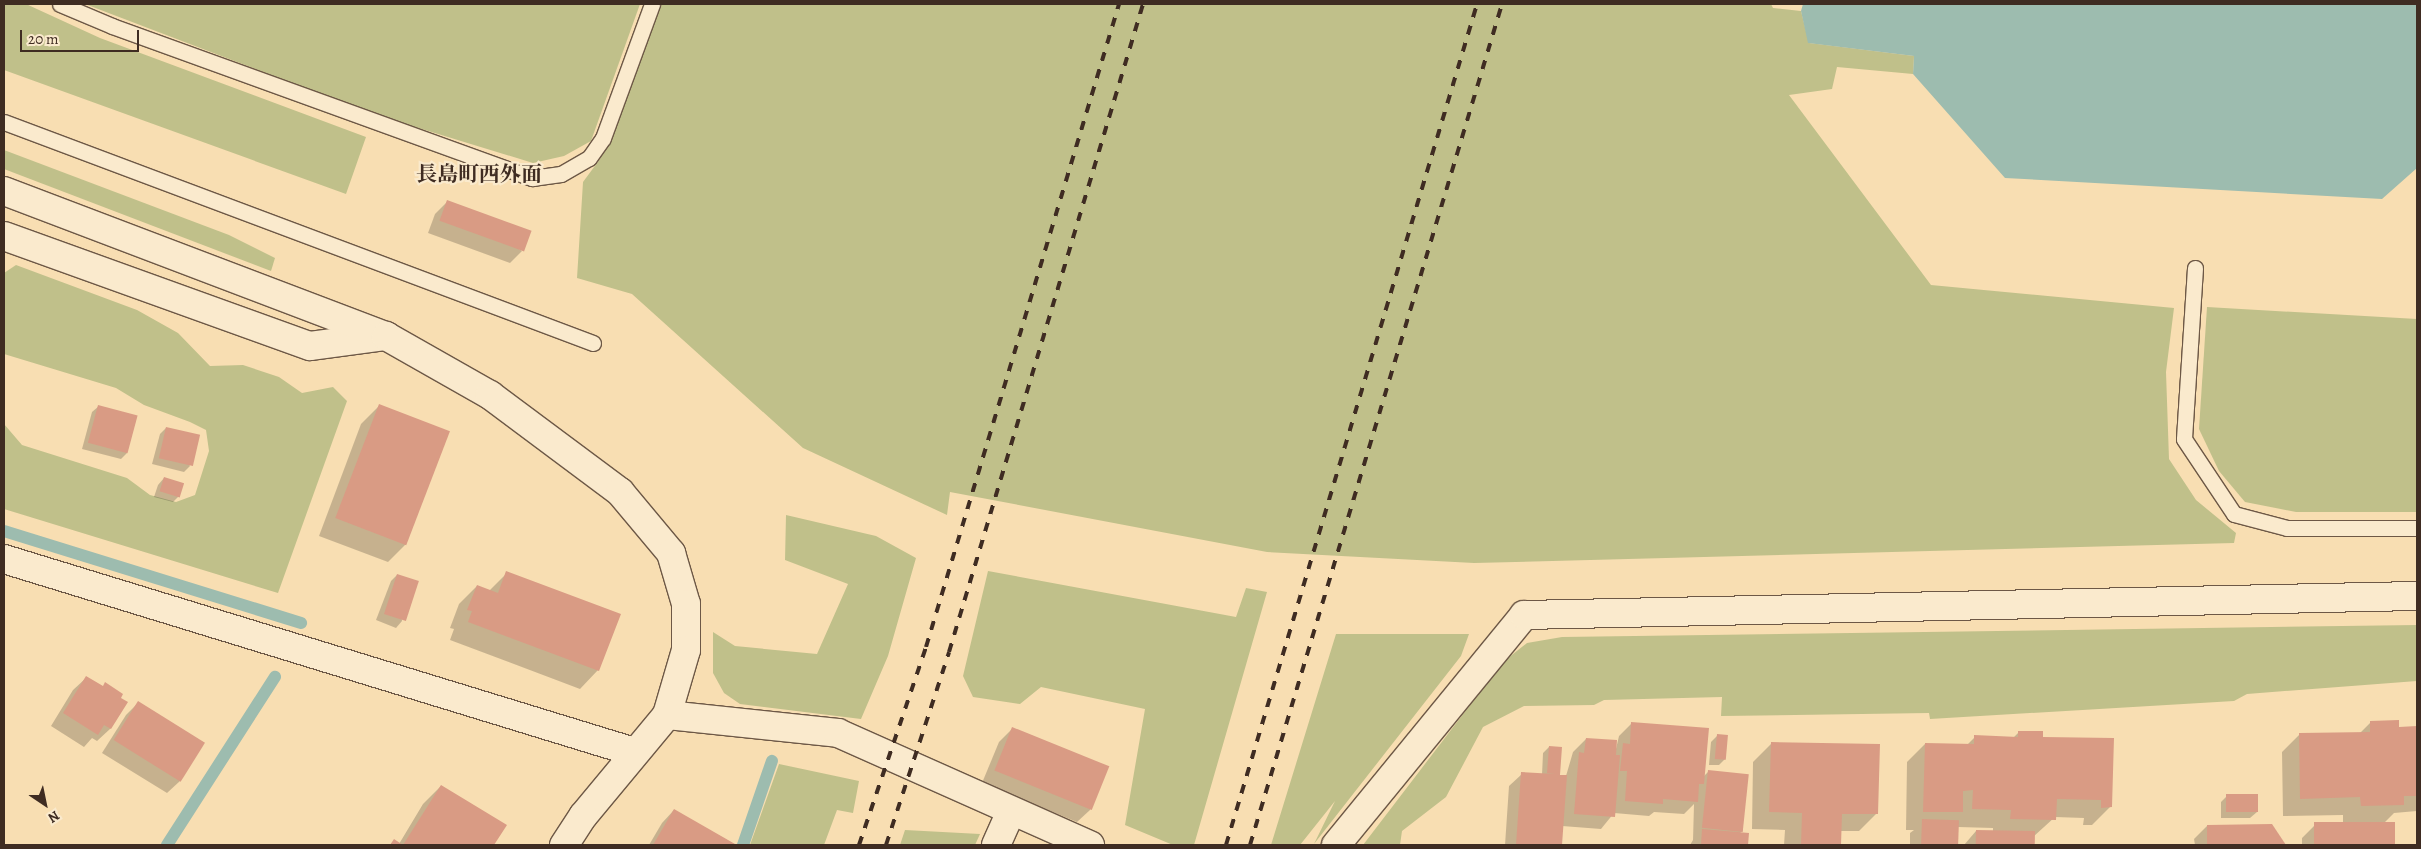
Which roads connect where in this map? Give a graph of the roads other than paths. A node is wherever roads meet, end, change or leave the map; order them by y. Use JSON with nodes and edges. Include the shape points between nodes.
{"nodes":[{"id":1,"x":60,"y":4,"type":"edge"},
{"id":2,"x":652,"y":4,"type":"edge"},
{"id":3,"x":4,"y":122,"type":"edge"},
{"id":4,"x":4,"y":191,"type":"edge"},
{"id":5,"x":4,"y":236,"type":"edge"},
{"id":6,"x":2195,"y":268,"type":"dead end"},
{"id":7,"x":386,"y":336,"type":"junction"},
{"id":8,"x":593,"y":343,"type":"dead end"},
{"id":9,"x":2417,"y":528,"type":"edge"},
{"id":10,"x":4,"y":559,"type":"edge"},
{"id":11,"x":2417,"y":596,"type":"edge"},
{"id":12,"x":667,"y":715,"type":"junction"},
{"id":13,"x":634,"y":752,"type":"junction"},
{"id":14,"x":1011,"y":810,"type":"junction"},
{"id":15,"x":564,"y":845,"type":"edge"},
{"id":16,"x":996,"y":845,"type":"edge"},
{"id":17,"x":1090,"y":845,"type":"edge"},
{"id":18,"x":1336,"y":845,"type":"edge"}],
"edges":[{"from":1,"to":2,"type":"lane","via":[[112,26],[532,178],[560,174],[589,158],[603,138]]},
{"from":3,"to":8,"type":"lane"},
{"from":4,"to":7,"type":"street"},
{"from":5,"to":7,"type":"street","via":[[310,346]]},
{"from":6,"to":9,"type":"lane","via":[[2184,439],[2234,514],[2287,528]]},
{"from":7,"to":12,"type":"street","via":[[490,395],[620,492],[671,553],[686,604],[686,650]]},
{"from":10,"to":13,"type":"street"},
{"from":11,"to":18,"type":"street","via":[[1524,615]]},
{"from":12,"to":13,"type":"street"},
{"from":12,"to":14,"type":"street","via":[[838,733]]},
{"from":13,"to":15,"type":"street","via":[[582,816]]},
{"from":14,"to":16,"type":"street"},
{"from":14,"to":17,"type":"street"}]}
